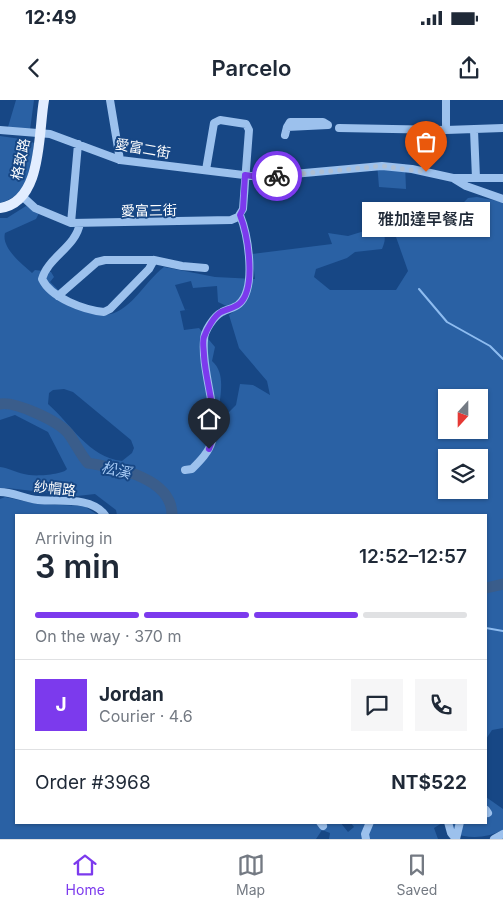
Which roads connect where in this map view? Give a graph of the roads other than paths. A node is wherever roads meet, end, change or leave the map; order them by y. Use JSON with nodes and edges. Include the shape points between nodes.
{"nodes":[{"id":1,"x":44,"y":100,"type":"edge"},
{"id":2,"x":110,"y":100,"type":"edge"},
{"id":3,"x":446,"y":100,"type":"edge"},
{"id":4,"x":338,"y":128,"type":"dead end"},
{"id":5,"x":503,"y":128,"type":"edge"},
{"id":6,"x":0,"y":130,"type":"edge"},
{"id":7,"x":446,"y":130,"type":"junction"},
{"id":8,"x":474,"y":130,"type":"junction"},
{"id":9,"x":40,"y":133,"type":"junction"},
{"id":10,"x":78,"y":144,"type":"junction"},
{"id":11,"x":120,"y":160,"type":"junction"},
{"id":12,"x":206,"y":170,"type":"junction"},
{"id":13,"x":245,"y":175,"type":"junction"},
{"id":14,"x":453,"y":178,"type":"junction"},
{"id":15,"x":476,"y":178,"type":"junction"},
{"id":16,"x":503,"y":178,"type":"edge"},
{"id":17,"x":22,"y":197,"type":"junction"},
{"id":18,"x":503,"y":199,"type":"edge"},
{"id":19,"x":0,"y":208,"type":"edge"},
{"id":20,"x":240,"y":215,"type":"junction"},
{"id":21,"x":76,"y":223,"type":"junction"},
{"id":22,"x":154,"y":260,"type":"junction"},
{"id":23,"x":205,"y":268,"type":"dead end"},
{"id":24,"x":58,"y":296,"type":"junction"},
{"id":25,"x":185,"y":470,"type":"dead end"},
{"id":26,"x":0,"y":492,"type":"edge"},
{"id":27,"x":103,"y":514,"type":"edge"},
{"id":28,"x":369,"y":824,"type":"edge"},
{"id":29,"x":449,"y":824,"type":"edge"},
{"id":30,"x":460,"y":824,"type":"edge"},
{"id":31,"x":503,"y":834,"type":"edge"},
{"id":32,"x":366,"y":839,"type":"edge"},
{"id":33,"x":456,"y":839,"type":"edge"},
{"id":34,"x":494,"y":839,"type":"edge"}],
"edges":[{"from":1,"to":9,"type":"main road","name":"格致路"},
{"from":2,"to":11,"type":"street"},
{"from":3,"to":7,"type":"street"},
{"from":4,"to":7,"type":"street"},
{"from":5,"to":8,"type":"street"},
{"from":6,"to":9,"type":"street","name":"愛富二街"},
{"from":7,"to":8,"type":"street"},
{"from":8,"to":15,"type":"street"},
{"from":9,"to":10,"type":"street","name":"愛富二街"},
{"from":9,"to":17,"type":"main road","name":"格致路","via":[[31,185]]},
{"from":10,"to":11,"type":"street","name":"愛富二街"},
{"from":10,"to":21,"type":"street"},
{"from":11,"to":12,"type":"street","name":"愛富二街"},
{"from":12,"to":13,"type":"street","name":"愛富二街"},
{"from":12,"to":13,"type":"street","via":[[214,123],[220,120],[240,122],[249,130]]},
{"from":13,"to":14,"type":"street","name":"愛富二街","via":[[260,177],[382,166]]},
{"from":13,"to":20,"type":"street"},
{"from":14,"to":15,"type":"street"},
{"from":14,"to":18,"type":"street"},
{"from":15,"to":16,"type":"street"},
{"from":17,"to":19,"type":"main road","name":"格致路"},
{"from":17,"to":21,"type":"street","name":"愛富三街","via":[[35,208]]},
{"from":20,"to":21,"type":"street","name":"愛富三街","via":[[230,220]]},
{"from":20,"to":25,"type":"street","via":[[250,274],[245,295],[239,304],[219,313],[204,338],[205,372],[213,408],[213,437],[200,460],[192,469]]},
{"from":21,"to":24,"type":"street","via":[[74,237],[44,271],[42,279],[46,287]]},
{"from":22,"to":23,"type":"street"},
{"from":22,"to":24,"type":"street","via":[[97,262]]},
{"from":22,"to":24,"type":"street","via":[[150,269],[104,312]]},
{"from":26,"to":27,"type":"street","name":"紗帽路","via":[[37,500],[79,502],[99,508]]},
{"from":28,"to":32,"type":"street"},
{"from":29,"to":33,"type":"street"},
{"from":30,"to":33,"type":"street"},
{"from":31,"to":34,"type":"street"}]}
